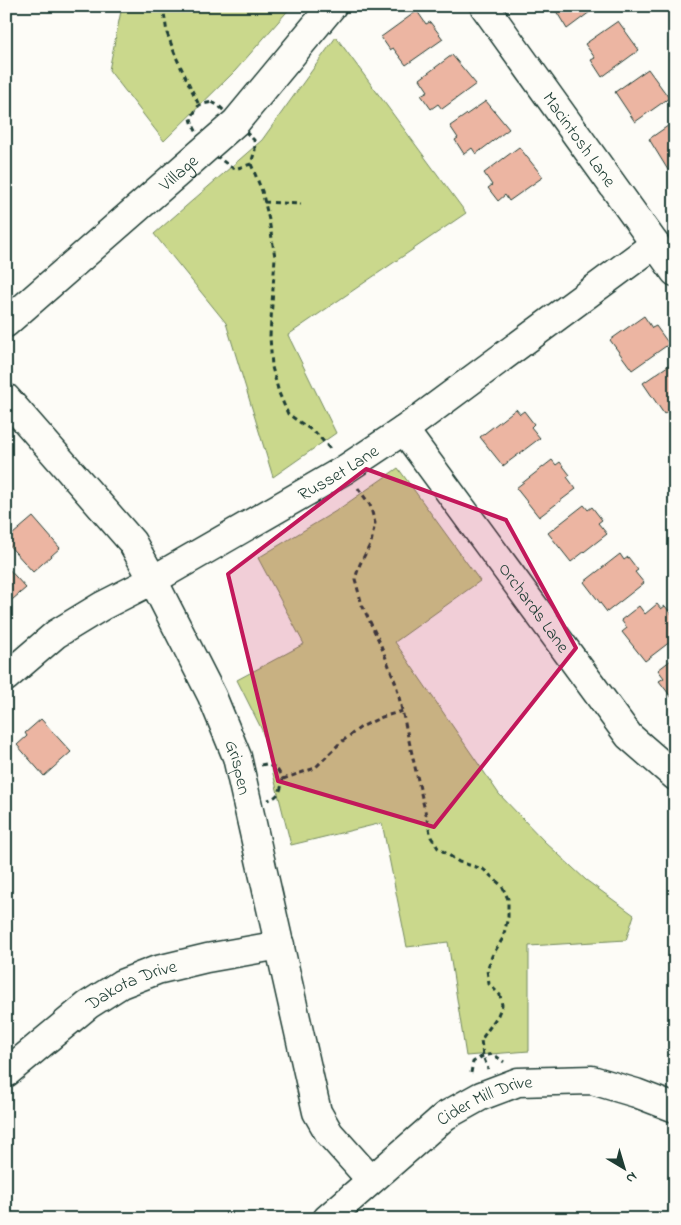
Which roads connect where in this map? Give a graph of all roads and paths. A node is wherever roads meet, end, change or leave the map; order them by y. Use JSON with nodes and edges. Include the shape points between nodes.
{"nodes":[{"id":1,"x":163,"y":6,"type":"edge"},
{"id":2,"x":332,"y":6,"type":"edge"},
{"id":3,"x":484,"y":6,"type":"edge"},
{"id":4,"x":199,"y":105,"type":"dead end"},
{"id":5,"x":251,"y":164,"type":"dead end"},
{"id":6,"x":264,"y":202,"type":"junction"},
{"id":7,"x":301,"y":204,"type":"dead end"},
{"id":8,"x":654,"y":244,"type":"junction"},
{"id":9,"x":675,"y":272,"type":"edge"},
{"id":10,"x":6,"y":323,"type":"edge"},
{"id":11,"x":6,"y":398,"type":"edge"},
{"id":12,"x":404,"y":430,"type":"junction"},
{"id":13,"x":344,"y":470,"type":"junction"},
{"id":14,"x":153,"y":580,"type":"junction"},
{"id":15,"x":6,"y":677,"type":"edge"},
{"id":16,"x":403,"y":711,"type":"junction"},
{"id":17,"x":675,"y":776,"type":"edge"},
{"id":18,"x":283,"y":779,"type":"dead end"},
{"id":19,"x":280,"y":945,"type":"junction"},
{"id":20,"x":483,"y":1056,"type":"junction"},
{"id":21,"x":504,"y":1062,"type":"dead end"},
{"id":22,"x":6,"y":1073,"type":"edge"},
{"id":23,"x":471,"y":1073,"type":"dead end"},
{"id":24,"x":498,"y":1090,"type":"junction"},
{"id":25,"x":675,"y":1108,"type":"edge"},
{"id":26,"x":371,"y":1180,"type":"junction"},
{"id":27,"x":327,"y":1219,"type":"edge"}],
"edges":[{"from":1,"to":4,"type":"path","via":[[167,33]]},
{"from":2,"to":10,"type":"street","name":"Village","via":[[236,122]]},
{"from":3,"to":8,"type":"street","name":"Macintosh Lane"},
{"from":5,"to":6,"type":"path"},
{"from":6,"to":7,"type":"path"},
{"from":6,"to":13,"type":"path","via":[[275,257],[270,336],[272,367],[279,393],[288,414],[317,434]]},
{"from":8,"to":9,"type":"street","name":"Macintosh Lane"},
{"from":8,"to":12,"type":"street","name":"Russet Lane"},
{"from":11,"to":14,"type":"street","name":"Grispen","via":[[132,542]]},
{"from":12,"to":13,"type":"street","name":"Russet Lane"},
{"from":12,"to":17,"type":"street","name":"Orchards Lane","via":[[629,736]]},
{"from":13,"to":14,"type":"street","name":"Russet Lane"},
{"from":13,"to":16,"type":"path","via":[[370,505],[375,524],[372,544],[355,579],[362,605],[396,684]]},
{"from":14,"to":15,"type":"street","name":"Russet Lane","via":[[56,634]]},
{"from":14,"to":19,"type":"street","name":"Grispen","via":[[212,696],[238,757]]},
{"from":16,"to":18,"type":"path","via":[[361,727],[316,768]]},
{"from":16,"to":20,"type":"path","via":[[431,837],[438,848],[459,862],[483,869],[502,886],[508,899],[503,938],[487,970],[489,984],[500,995],[502,1005],[481,1040]]},
{"from":19,"to":22,"type":"street","name":"Dakota Drive","via":[[157,970],[121,984],[88,1005]]},
{"from":19,"to":26,"type":"street","name":"Grispen","via":[[317,1112],[329,1133]]},
{"from":20,"to":21,"type":"path","via":[[493,1054]]},
{"from":20,"to":23,"type":"path","via":[[473,1062]]},
{"from":20,"to":24,"type":"path"},
{"from":24,"to":25,"type":"street","name":"Cider Mill Drive","via":[[518,1082],[592,1080]]},
{"from":24,"to":26,"type":"street","name":"Cider Mill Drive","via":[[445,1116]]},
{"from":26,"to":27,"type":"street","name":"Cider Mill Drive"}]}
